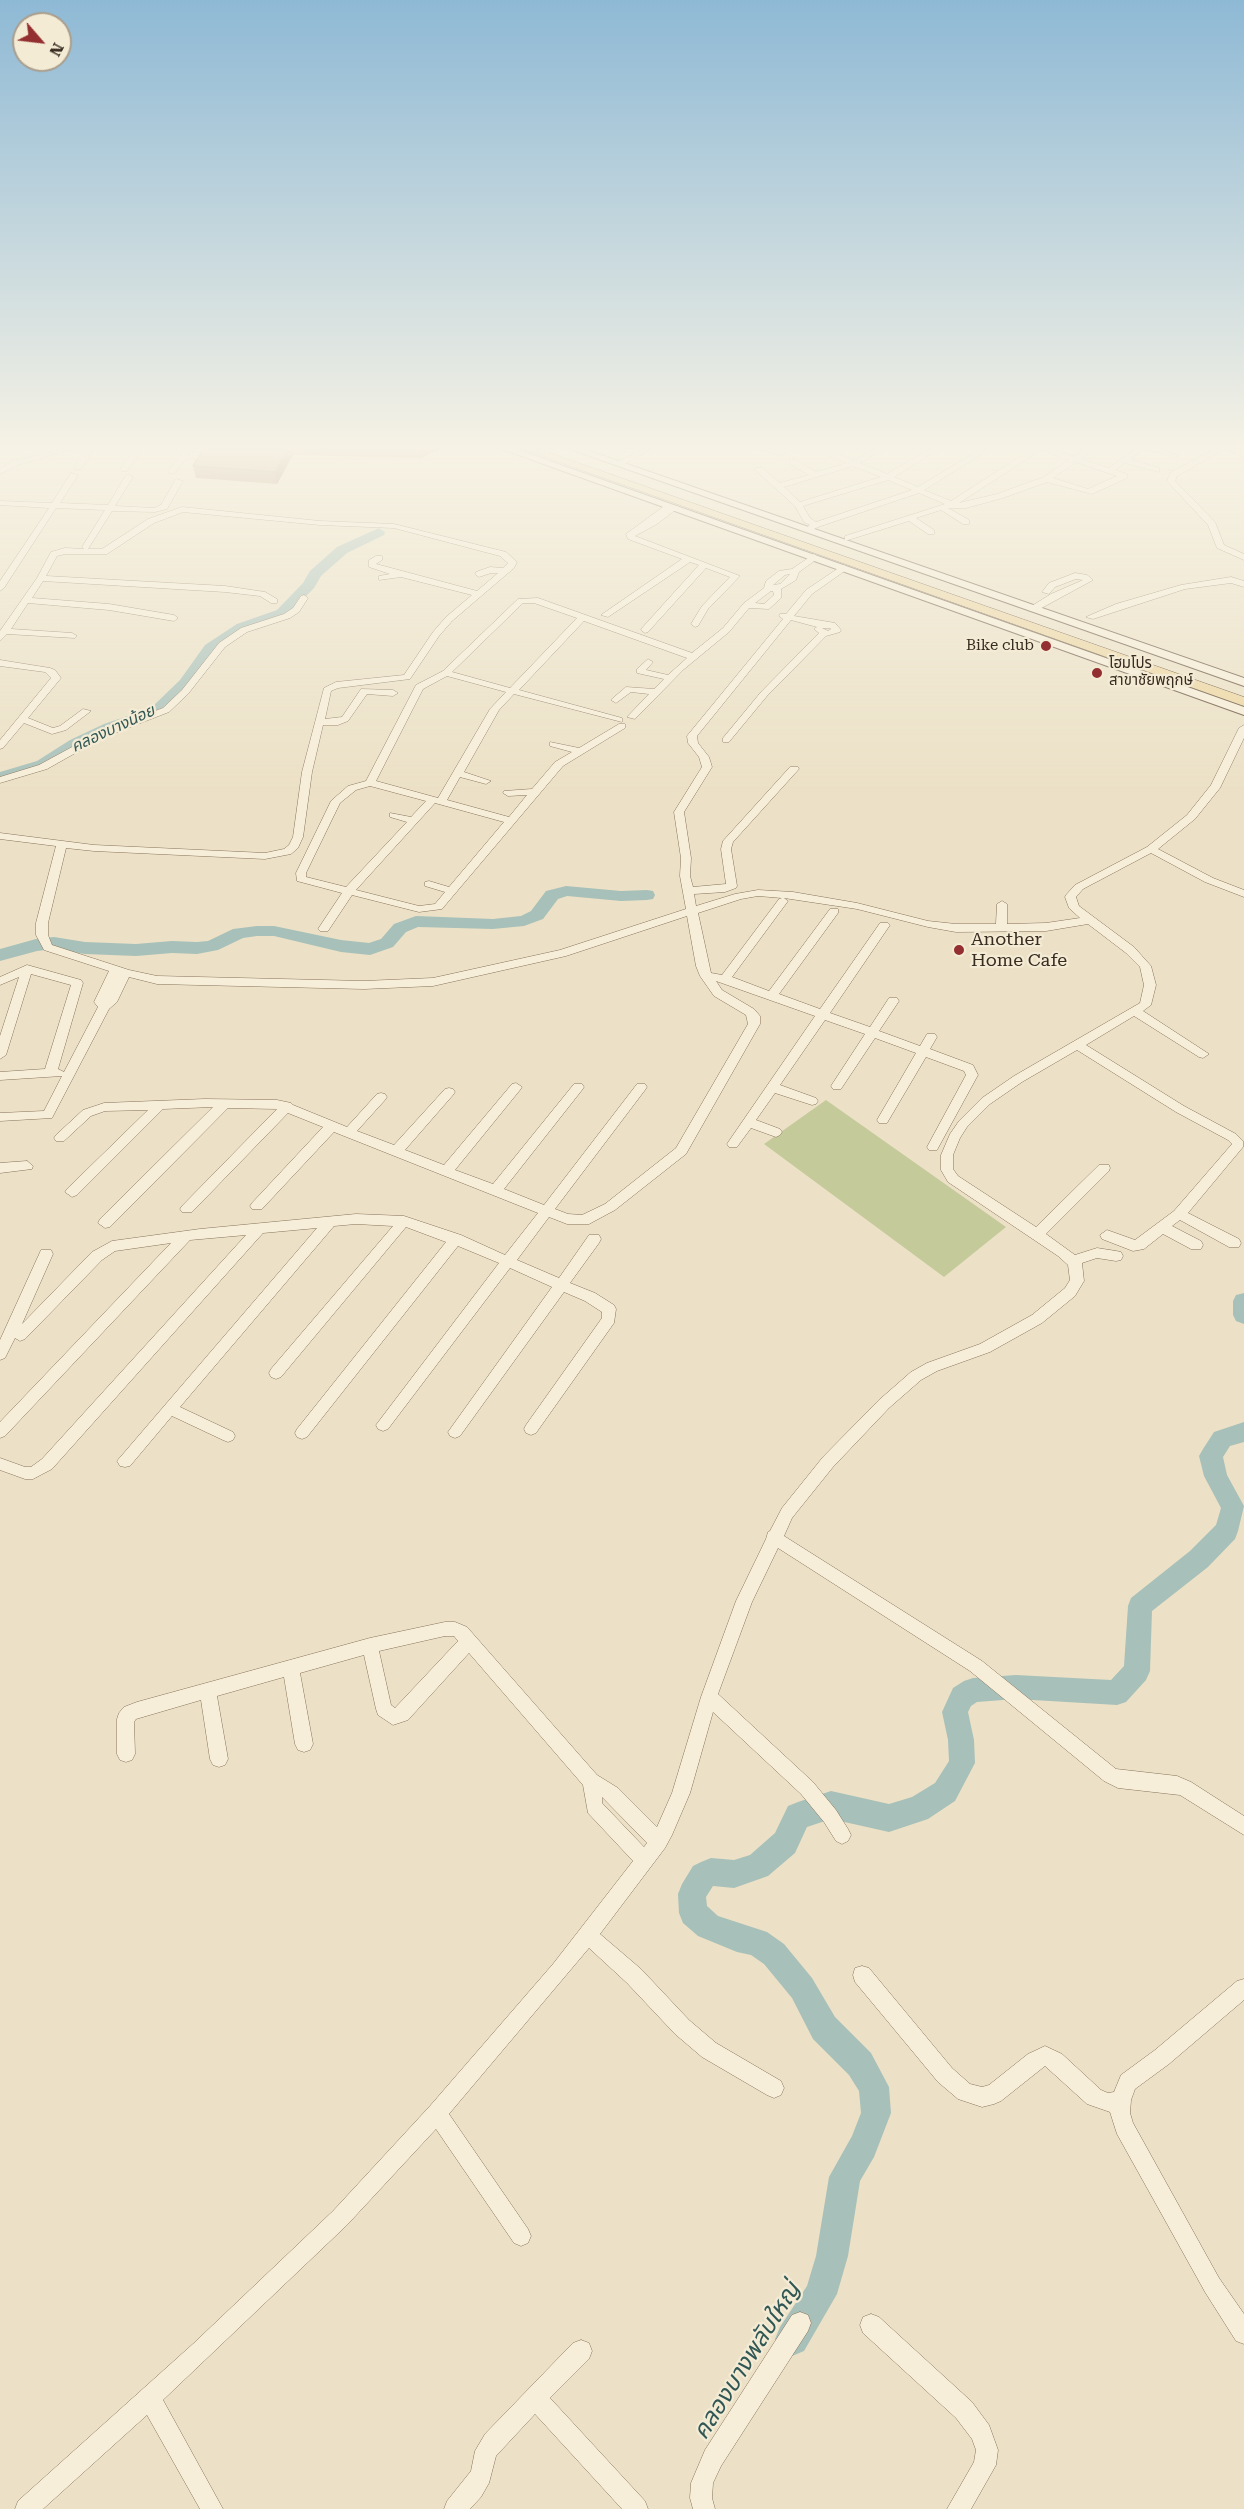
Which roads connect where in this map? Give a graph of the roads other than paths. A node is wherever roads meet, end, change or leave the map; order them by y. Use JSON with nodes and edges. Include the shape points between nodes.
{"nodes":[{"id":1,"x":16,"y":564,"type":"edge"},
{"id":2,"x":48,"y":564,"type":"edge"},
{"id":3,"x":372,"y":564,"type":"edge"},
{"id":4,"x":512,"y":564,"type":"edge"},
{"id":5,"x":680,"y":564,"type":"edge"},
{"id":6,"x":804,"y":564,"type":"edge"},
{"id":7,"x":832,"y":564,"type":"edge"},
{"id":8,"x":855,"y":564,"type":"edge"},
{"id":9,"x":882,"y":564,"type":"edge"},
{"id":10,"x":914,"y":564,"type":"edge"},
{"id":11,"x":704,"y":565,"type":"joint"},
{"id":12,"x":840,"y":567,"type":"junction"},
{"id":13,"x":504,"y":572,"type":"junction"},
{"id":14,"x":397,"y":573,"type":"junction"},
{"id":15,"x":479,"y":574,"type":"dead end"},
{"id":16,"x":41,"y":578,"type":"junction"},
{"id":17,"x":382,"y":579,"type":"dead end"},
{"id":18,"x":1244,"y":584,"type":"edge"},
{"id":19,"x":0,"y":588,"type":"edge"},
{"id":20,"x":478,"y":594,"type":"junction"},
{"id":21,"x":1050,"y":594,"type":"dead end"},
{"id":22,"x":304,"y":598,"type":"dead end"},
{"id":23,"x":26,"y":600,"type":"junction"},
{"id":24,"x":274,"y":601,"type":"dead end"},
{"id":25,"x":1028,"y":607,"type":"junction"},
{"id":26,"x":605,"y":615,"type":"dead end"},
{"id":27,"x":584,"y":616,"type":"junction"},
{"id":28,"x":174,"y":618,"type":"dead end"},
{"id":29,"x":784,"y":618,"type":"junction"},
{"id":30,"x":1073,"y":622,"type":"junction"},
{"id":31,"x":695,"y":624,"type":"dead end"},
{"id":32,"x":645,"y":630,"type":"dead end"},
{"id":33,"x":2,"y":635,"type":"edge"},
{"id":34,"x":72,"y":636,"type":"dead end"},
{"id":35,"x":1136,"y":645,"type":"junction"},
{"id":36,"x":694,"y":657,"type":"junction"},
{"id":37,"x":648,"y":662,"type":"dead end"},
{"id":38,"x":0,"y":663,"type":"edge"},
{"id":39,"x":446,"y":674,"type":"junction"},
{"id":40,"x":670,"y":678,"type":"junction"},
{"id":41,"x":1244,"y":682,"type":"edge"},
{"id":42,"x":1224,"y":684,"type":"junction"},
{"id":43,"x":514,"y":691,"type":"junction"},
{"id":44,"x":1244,"y":691,"type":"edge"},
{"id":45,"x":657,"y":692,"type":"junction"},
{"id":46,"x":393,"y":693,"type":"dead end"},
{"id":47,"x":616,"y":700,"type":"dead end"},
{"id":48,"x":1244,"y":702,"type":"edge"},
{"id":49,"x":86,"y":711,"type":"dead end"},
{"id":50,"x":1244,"y":711,"type":"edge"},
{"id":51,"x":22,"y":719,"type":"junction"},
{"id":52,"x":320,"y":723,"type":"junction"},
{"id":53,"x":621,"y":723,"type":"junction"},
{"id":54,"x":1244,"y":728,"type":"edge"},
{"id":55,"x":726,"y":740,"type":"dead end"},
{"id":56,"x":554,"y":744,"type":"dead end"},
{"id":57,"x":0,"y":746,"type":"edge"},
{"id":58,"x":579,"y":751,"type":"junction"},
{"id":59,"x":794,"y":769,"type":"dead end"},
{"id":60,"x":457,"y":773,"type":"junction"},
{"id":61,"x":0,"y":780,"type":"edge"},
{"id":62,"x":486,"y":781,"type":"dead end"},
{"id":63,"x":370,"y":783,"type":"junction"},
{"id":64,"x":536,"y":792,"type":"junction"},
{"id":65,"x":508,"y":794,"type":"dead end"},
{"id":66,"x":437,"y":801,"type":"junction"},
{"id":67,"x":394,"y":815,"type":"dead end"},
{"id":68,"x":413,"y":821,"type":"junction"},
{"id":69,"x":513,"y":821,"type":"junction"},
{"id":70,"x":0,"y":836,"type":"edge"},
{"id":71,"x":61,"y":846,"type":"junction"},
{"id":72,"x":1151,"y":849,"type":"junction"},
{"id":73,"x":429,"y":884,"type":"dead end"},
{"id":74,"x":349,"y":891,"type":"junction"},
{"id":75,"x":452,"y":891,"type":"junction"},
{"id":76,"x":693,"y":891,"type":"junction"},
{"id":77,"x":1244,"y":894,"type":"edge"},
{"id":78,"x":783,"y":902,"type":"dead end"},
{"id":79,"x":1002,"y":904,"type":"dead end"},
{"id":80,"x":834,"y":911,"type":"dead end"},
{"id":81,"x":692,"y":912,"type":"junction"},
{"id":82,"x":1088,"y":920,"type":"junction"},
{"id":83,"x":884,"y":925,"type":"dead end"},
{"id":84,"x":1003,"y":928,"type":"junction"},
{"id":85,"x":324,"y":929,"type":"dead end"},
{"id":86,"x":27,"y":969,"type":"junction"},
{"id":87,"x":120,"y":971,"type":"junction"},
{"id":88,"x":714,"y":979,"type":"junction"},
{"id":89,"x":0,"y":981,"type":"edge"},
{"id":90,"x":771,"y":997,"type":"junction"},
{"id":91,"x":893,"y":1000,"type":"dead end"},
{"id":92,"x":1136,"y":1012,"type":"junction"},
{"id":93,"x":821,"y":1015,"type":"junction"},
{"id":94,"x":872,"y":1033,"type":"junction"},
{"id":95,"x":931,"y":1037,"type":"dead end"},
{"id":96,"x":1078,"y":1046,"type":"junction"},
{"id":97,"x":923,"y":1050,"type":"junction"},
{"id":98,"x":1203,"y":1054,"type":"dead end"},
{"id":99,"x":0,"y":1055,"type":"edge"},
{"id":100,"x":70,"y":1073,"type":"junction"},
{"id":101,"x":50,"y":1074,"type":"junction"},
{"id":102,"x":0,"y":1076,"type":"edge"},
{"id":103,"x":837,"y":1086,"type":"dead end"},
{"id":104,"x":516,"y":1087,"type":"dead end"},
{"id":105,"x":578,"y":1087,"type":"dead end"},
{"id":106,"x":641,"y":1087,"type":"dead end"},
{"id":107,"x":772,"y":1087,"type":"junction"},
{"id":108,"x":449,"y":1092,"type":"dead end"},
{"id":109,"x":381,"y":1097,"type":"dead end"},
{"id":110,"x":812,"y":1101,"type":"dead end"},
{"id":111,"x":225,"y":1103,"type":"junction"},
{"id":112,"x":161,"y":1104,"type":"junction"},
{"id":113,"x":287,"y":1106,"type":"junction"},
{"id":114,"x":0,"y":1117,"type":"edge"},
{"id":115,"x":883,"y":1120,"type":"dead end"},
{"id":116,"x":748,"y":1122,"type":"junction"},
{"id":117,"x":333,"y":1125,"type":"junction"},
{"id":118,"x":349,"y":1132,"type":"junction"},
{"id":119,"x":776,"y":1132,"type":"dead end"},
{"id":120,"x":60,"y":1138,"type":"dead end"},
{"id":121,"x":1241,"y":1141,"type":"edge"},
{"id":122,"x":733,"y":1144,"type":"dead end"},
{"id":123,"x":933,"y":1146,"type":"dead end"},
{"id":124,"x":396,"y":1151,"type":"junction"},
{"id":125,"x":27,"y":1166,"type":"dead end"},
{"id":126,"x":0,"y":1167,"type":"edge"},
{"id":127,"x":1104,"y":1168,"type":"dead end"},
{"id":128,"x":446,"y":1172,"type":"junction"},
{"id":129,"x":495,"y":1191,"type":"junction"},
{"id":130,"x":72,"y":1192,"type":"dead end"},
{"id":131,"x":257,"y":1206,"type":"dead end"},
{"id":132,"x":187,"y":1209,"type":"dead end"},
{"id":133,"x":547,"y":1212,"type":"junction"},
{"id":134,"x":1179,"y":1214,"type":"junction"},
{"id":135,"x":331,"y":1221,"type":"junction"},
{"id":136,"x":404,"y":1221,"type":"junction"},
{"id":137,"x":105,"y":1223,"type":"dead end"},
{"id":138,"x":1162,"y":1227,"type":"junction"},
{"id":139,"x":259,"y":1229,"type":"junction"},
{"id":140,"x":1037,"y":1234,"type":"junction"},
{"id":141,"x":1107,"y":1235,"type":"dead end"},
{"id":142,"x":186,"y":1236,"type":"junction"},
{"id":143,"x":456,"y":1239,"type":"junction"},
{"id":144,"x":594,"y":1239,"type":"dead end"},
{"id":145,"x":1234,"y":1243,"type":"dead end"},
{"id":146,"x":1196,"y":1245,"type":"dead end"},
{"id":147,"x":46,"y":1254,"type":"dead end"},
{"id":148,"x":1116,"y":1256,"type":"dead end"},
{"id":149,"x":1073,"y":1261,"type":"junction"},
{"id":150,"x":508,"y":1262,"type":"junction"},
{"id":151,"x":562,"y":1285,"type":"junction"},
{"id":152,"x":20,"y":1335,"type":"dead end"},
{"id":153,"x":0,"y":1354,"type":"edge"},
{"id":154,"x":276,"y":1373,"type":"dead end"},
{"id":155,"x":171,"y":1409,"type":"junction"},
{"id":156,"x":383,"y":1425,"type":"dead end"},
{"id":157,"x":531,"y":1428,"type":"dead end"},
{"id":158,"x":0,"y":1432,"type":"edge"},
{"id":159,"x":455,"y":1432,"type":"dead end"},
{"id":160,"x":303,"y":1433,"type":"dead end"},
{"id":161,"x":228,"y":1436,"type":"dead end"},
{"id":162,"x":125,"y":1461,"type":"dead end"},
{"id":163,"x":0,"y":1464,"type":"edge"},
{"id":164,"x":773,"y":1537,"type":"junction"},
{"id":165,"x":468,"y":1642,"type":"junction"},
{"id":166,"x":370,"y":1646,"type":"junction"},
{"id":167,"x":291,"y":1668,"type":"junction"},
{"id":168,"x":208,"y":1691,"type":"junction"},
{"id":169,"x":708,"y":1697,"type":"junction"},
{"id":170,"x":304,"y":1744,"type":"dead end"},
{"id":171,"x":126,"y":1754,"type":"dead end"},
{"id":172,"x":219,"y":1759,"type":"dead end"},
{"id":173,"x":591,"y":1781,"type":"junction"},
{"id":174,"x":1244,"y":1826,"type":"edge"},
{"id":175,"x":662,"y":1835,"type":"junction"},
{"id":176,"x":842,"y":1835,"type":"dead end"},
{"id":177,"x":645,"y":1860,"type":"junction"},
{"id":178,"x":588,"y":1935,"type":"junction"},
{"id":179,"x":862,"y":1975,"type":"dead end"},
{"id":180,"x":1244,"y":1988,"type":"edge"},
{"id":181,"x":774,"y":2088,"type":"dead end"},
{"id":182,"x":1121,"y":2100,"type":"junction"},
{"id":183,"x":437,"y":2113,"type":"junction"},
{"id":184,"x":521,"y":2236,"type":"dead end"},
{"id":185,"x":800,"y":2323,"type":"dead end"},
{"id":186,"x":871,"y":2325,"type":"dead end"},
{"id":187,"x":1244,"y":2333,"type":"edge"},
{"id":188,"x":581,"y":2351,"type":"dead end"},
{"id":189,"x":150,"y":2398,"type":"junction"},
{"id":190,"x":535,"y":2398,"type":"junction"},
{"id":191,"x":26,"y":2509,"type":"edge"},
{"id":192,"x":212,"y":2509,"type":"edge"},
{"id":193,"x":455,"y":2509,"type":"edge"},
{"id":194,"x":637,"y":2509,"type":"edge"},
{"id":195,"x":704,"y":2509,"type":"edge"},
{"id":196,"x":958,"y":2509,"type":"edge"}],
"edges":[{"from":1,"to":19,"type":"street"},
{"from":2,"to":16,"type":"street"},
{"from":3,"to":14,"type":"street"},
{"from":4,"to":13,"type":"street"},
{"from":5,"to":26,"type":"street"},
{"from":6,"to":36,"type":"street","via":[[793,578],[747,605],[726,630]]},
{"from":7,"to":12,"type":"main road"},
{"from":8,"to":48,"type":"main road"},
{"from":9,"to":42,"type":"main road"},
{"from":10,"to":25,"type":"main road"},
{"from":11,"to":31,"type":"street","via":[[736,576]]},
{"from":11,"to":32,"type":"street"},
{"from":12,"to":29,"type":"street","via":[[806,591]]},
{"from":12,"to":50,"type":"main road"},
{"from":13,"to":15,"type":"street","via":[[490,570]]},
{"from":13,"to":20,"type":"street"},
{"from":14,"to":17,"type":"street"},
{"from":14,"to":20,"type":"street"},
{"from":16,"to":23,"type":"street"},
{"from":16,"to":24,"type":"street","via":[[225,589],[262,594]]},
{"from":18,"to":30,"type":"street","via":[[1231,580],[1193,586]]},
{"from":20,"to":52,"type":"street","via":[[436,634],[406,677],[329,688]]},
{"from":21,"to":25,"type":"street"},
{"from":22,"to":61,"type":"street","via":[[287,616],[244,630],[222,645],[166,710],[99,736],[43,767]]},
{"from":23,"to":28,"type":"street","via":[[109,607]]},
{"from":23,"to":33,"type":"street"},
{"from":25,"to":30,"type":"main road"},
{"from":27,"to":36,"type":"street"},
{"from":27,"to":39,"type":"street","via":[[524,599]]},
{"from":27,"to":43,"type":"street"},
{"from":29,"to":55,"type":"street","via":[[821,629]]},
{"from":29,"to":76,"type":"street","via":[[694,732],[694,749],[707,766],[680,812],[684,870]]},
{"from":30,"to":35,"type":"main road"},
{"from":33,"to":34,"type":"street"},
{"from":35,"to":41,"type":"main road"},
{"from":35,"to":42,"type":"main road"},
{"from":36,"to":40,"type":"street"},
{"from":37,"to":40,"type":"street","via":[[640,671]]},
{"from":38,"to":51,"type":"street","via":[[47,670],[56,675]]},
{"from":39,"to":43,"type":"street"},
{"from":39,"to":63,"type":"street","via":[[424,683],[413,696]]},
{"from":40,"to":45,"type":"street"},
{"from":42,"to":44,"type":"main road"},
{"from":43,"to":53,"type":"street"},
{"from":43,"to":60,"type":"street","via":[[495,709]]},
{"from":45,"to":47,"type":"street","via":[[628,689]]},
{"from":45,"to":53,"type":"street"},
{"from":46,"to":52,"type":"street","via":[[364,691],[345,719]]},
{"from":49,"to":51,"type":"street","via":[[52,731]]},
{"from":51,"to":57,"type":"street"},
{"from":52,"to":71,"type":"street","via":[[307,772],[298,837],[286,852],[265,856]]},
{"from":53,"to":58,"type":"street"},
{"from":54,"to":72,"type":"street","via":[[1216,786],[1198,810]]},
{"from":56,"to":58,"type":"street"},
{"from":58,"to":64,"type":"street","via":[[559,764]]},
{"from":59,"to":76,"type":"street","via":[[728,841],[732,886]]},
{"from":60,"to":62,"type":"street"},
{"from":60,"to":66,"type":"street"},
{"from":63,"to":66,"type":"street"},
{"from":63,"to":74,"type":"street","via":[[352,788],[336,801],[300,876],[304,881]]},
{"from":64,"to":65,"type":"street"},
{"from":64,"to":69,"type":"street"},
{"from":66,"to":68,"type":"street"},
{"from":66,"to":69,"type":"street"},
{"from":67,"to":68,"type":"street"},
{"from":68,"to":74,"type":"street"},
{"from":69,"to":75,"type":"street"},
{"from":70,"to":71,"type":"street"},
{"from":71,"to":87,"type":"street","via":[[42,923],[46,943]]},
{"from":72,"to":77,"type":"street"},
{"from":72,"to":82,"type":"street","via":[[1073,892],[1071,904]]},
{"from":73,"to":75,"type":"street"},
{"from":74,"to":75,"type":"street","via":[[425,909],[438,907]]},
{"from":74,"to":85,"type":"street"},
{"from":76,"to":81,"type":"street"},
{"from":78,"to":88,"type":"street"},
{"from":79,"to":84,"type":"street"},
{"from":80,"to":90,"type":"street"},
{"from":81,"to":84,"type":"street","via":[[745,895],[779,894],[857,906],[944,926]]},
{"from":81,"to":87,"type":"street","via":[[562,953],[412,984],[157,980]]},
{"from":81,"to":88,"type":"street"},
{"from":82,"to":84,"type":"street","via":[[1061,926]]},
{"from":82,"to":92,"type":"street","via":[[1130,950],[1148,971],[1148,1000]]},
{"from":83,"to":93,"type":"street"},
{"from":86,"to":89,"type":"street"},
{"from":86,"to":99,"type":"street"},
{"from":86,"to":101,"type":"street","via":[[77,983]]},
{"from":87,"to":100,"type":"street","via":[[111,1002],[104,1007]]},
{"from":88,"to":90,"type":"street"},
{"from":88,"to":133,"type":"street","via":[[718,993],[750,1012],[754,1024],[686,1144],[610,1207],[584,1220]]},
{"from":90,"to":93,"type":"street"},
{"from":91,"to":94,"type":"street"},
{"from":92,"to":96,"type":"street"},
{"from":92,"to":98,"type":"street"},
{"from":93,"to":94,"type":"street"},
{"from":93,"to":107,"type":"street"},
{"from":94,"to":97,"type":"street"},
{"from":94,"to":103,"type":"street"},
{"from":95,"to":97,"type":"street"},
{"from":96,"to":121,"type":"street","via":[[1180,1109]]},
{"from":96,"to":140,"type":"street","via":[[986,1101],[963,1124],[947,1155],[946,1170],[953,1179]]},
{"from":97,"to":115,"type":"street"},
{"from":97,"to":123,"type":"street","via":[[965,1065],[972,1075]]},
{"from":100,"to":101,"type":"street"},
{"from":100,"to":114,"type":"street","via":[[48,1115]]},
{"from":101,"to":102,"type":"street"},
{"from":104,"to":128,"type":"street"},
{"from":105,"to":129,"type":"street"},
{"from":106,"to":133,"type":"street"},
{"from":107,"to":110,"type":"street"},
{"from":107,"to":116,"type":"street"},
{"from":108,"to":124,"type":"street"},
{"from":109,"to":118,"type":"street"},
{"from":111,"to":112,"type":"street"},
{"from":111,"to":113,"type":"street"},
{"from":111,"to":137,"type":"street"},
{"from":112,"to":120,"type":"street","via":[[94,1109]]},
{"from":112,"to":130,"type":"street"},
{"from":113,"to":117,"type":"street"},
{"from":113,"to":132,"type":"street"},
{"from":116,"to":119,"type":"street"},
{"from":116,"to":122,"type":"street"},
{"from":117,"to":118,"type":"street"},
{"from":117,"to":131,"type":"street"},
{"from":118,"to":124,"type":"street"},
{"from":121,"to":134,"type":"street"},
{"from":124,"to":128,"type":"street"},
{"from":125,"to":126,"type":"street"},
{"from":127,"to":140,"type":"street"},
{"from":128,"to":129,"type":"street"},
{"from":129,"to":133,"type":"street"},
{"from":133,"to":150,"type":"street"},
{"from":134,"to":138,"type":"street"},
{"from":134,"to":145,"type":"street"},
{"from":135,"to":136,"type":"street"},
{"from":135,"to":139,"type":"street"},
{"from":135,"to":155,"type":"street"},
{"from":136,"to":143,"type":"street"},
{"from":136,"to":154,"type":"street"},
{"from":138,"to":141,"type":"street","via":[[1136,1246]]},
{"from":138,"to":146,"type":"street"},
{"from":139,"to":142,"type":"street"},
{"from":139,"to":163,"type":"street","via":[[47,1464],[33,1473]]},
{"from":140,"to":149,"type":"street"},
{"from":142,"to":152,"type":"street","via":[[105,1249]]},
{"from":142,"to":158,"type":"street"},
{"from":143,"to":150,"type":"street"},
{"from":143,"to":160,"type":"street"},
{"from":144,"to":151,"type":"street"},
{"from":147,"to":153,"type":"street"},
{"from":148,"to":149,"type":"street","via":[[1097,1252]]},
{"from":149,"to":164,"type":"street","via":[[1077,1281],[1061,1301],[1037,1320],[985,1348],[932,1367],[884,1404],[828,1462],[786,1513]]},
{"from":150,"to":151,"type":"street"},
{"from":150,"to":156,"type":"street"},
{"from":151,"to":157,"type":"street","via":[[605,1305],[609,1319]]},
{"from":151,"to":159,"type":"street"},
{"from":155,"to":161,"type":"street"},
{"from":155,"to":162,"type":"street"},
{"from":164,"to":169,"type":"street"},
{"from":164,"to":174,"type":"street","via":[[976,1666],[1110,1775],[1177,1785]]},
{"from":165,"to":166,"type":"street","via":[[461,1632],[446,1629]]},
{"from":165,"to":166,"type":"street","via":[[402,1714],[393,1717],[384,1708]]},
{"from":165,"to":173,"type":"street"},
{"from":166,"to":167,"type":"street"},
{"from":167,"to":168,"type":"street"},
{"from":167,"to":170,"type":"street"},
{"from":168,"to":171,"type":"street","via":[[130,1713],[125,1719]]},
{"from":168,"to":172,"type":"street"},
{"from":169,"to":175,"type":"street","via":[[681,1793]]},
{"from":169,"to":176,"type":"street","via":[[807,1788]]},
{"from":173,"to":175,"type":"street"},
{"from":173,"to":177,"type":"street","via":[[594,1807]]},
{"from":175,"to":177,"type":"street"},
{"from":177,"to":178,"type":"street"},
{"from":178,"to":181,"type":"street","via":[[709,2050]]},
{"from":178,"to":183,"type":"street"},
{"from":179,"to":182,"type":"street","via":[[945,2075],[965,2092],[982,2097],[994,2094],[1046,2056],[1094,2097],[1108,2103]]},
{"from":180,"to":182,"type":"street","via":[[1128,2082]]},
{"from":182,"to":187,"type":"street","via":[[1124,2127],[1212,2285]]},
{"from":183,"to":184,"type":"street"},
{"from":183,"to":189,"type":"street","via":[[340,2218]]},
{"from":185,"to":195,"type":"street","via":[[713,2458],[702,2483]]},
{"from":186,"to":196,"type":"street","via":[[964,2410],[981,2433],[987,2450],[985,2465]]},
{"from":188,"to":190,"type":"street"},
{"from":189,"to":191,"type":"street"},
{"from":189,"to":192,"type":"street"},
{"from":190,"to":193,"type":"street","via":[[486,2451],[481,2475]]},
{"from":190,"to":194,"type":"street"}]}
